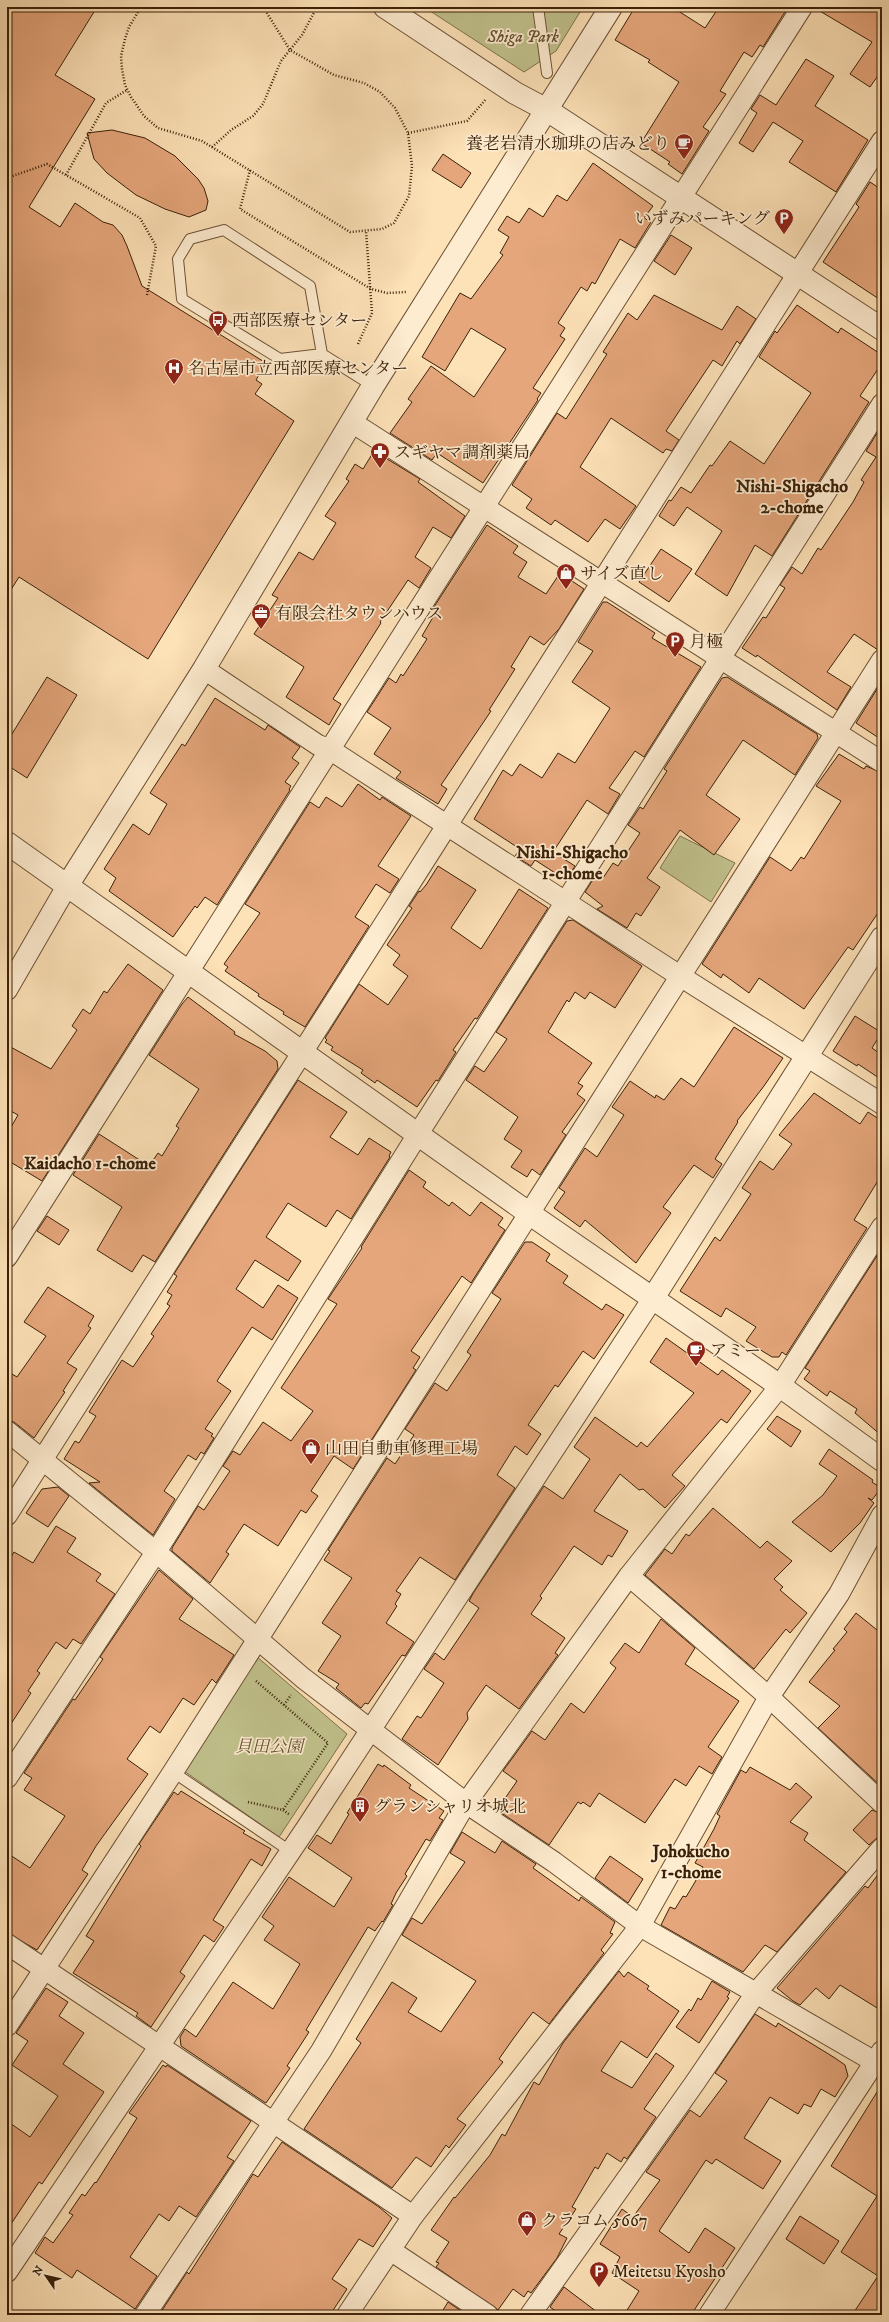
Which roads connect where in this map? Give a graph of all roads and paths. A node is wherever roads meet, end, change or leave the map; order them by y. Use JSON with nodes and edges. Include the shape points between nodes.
{"nodes":[{"id":1,"x":141,"y":7,"type":"edge"},
{"id":2,"x":260,"y":7,"type":"edge"},
{"id":3,"x":317,"y":7,"type":"edge"},
{"id":4,"x":384,"y":7,"type":"edge"},
{"id":5,"x":538,"y":7,"type":"edge"},
{"id":6,"x":611,"y":7,"type":"edge"},
{"id":7,"x":802,"y":7,"type":"edge"},
{"id":8,"x":290,"y":50,"type":"junction"},
{"id":9,"x":547,"y":72,"type":"dead end"},
{"id":10,"x":127,"y":90,"type":"junction"},
{"id":11,"x":486,"y":99,"type":"dead end"},
{"id":12,"x":547,"y":110,"type":"junction"},
{"id":13,"x":408,"y":133,"type":"junction"},
{"id":14,"x":882,"y":141,"type":"edge"},
{"id":15,"x":212,"y":147,"type":"junction"},
{"id":16,"x":250,"y":170,"type":"junction"},
{"id":17,"x":66,"y":174,"type":"junction"},
{"id":18,"x":7,"y":178,"type":"edge"},
{"id":19,"x":680,"y":198,"type":"junction"},
{"id":20,"x":366,"y":231,"type":"junction"},
{"id":21,"x":798,"y":274,"type":"junction"},
{"id":22,"x":371,"y":289,"type":"junction"},
{"id":23,"x":409,"y":292,"type":"dead end"},
{"id":24,"x":147,"y":295,"type":"dead end"},
{"id":25,"x":882,"y":329,"type":"edge"},
{"id":26,"x":358,"y":344,"type":"dead end"},
{"id":27,"x":322,"y":354,"type":"junction"},
{"id":28,"x":373,"y":386,"type":"junction"},
{"id":29,"x":882,"y":404,"type":"edge"},
{"id":30,"x":353,"y":423,"type":"junction"},
{"id":31,"x":484,"y":507,"type":"junction"},
{"id":32,"x":601,"y":582,"type":"junction"},
{"id":33,"x":720,"y":658,"type":"junction"},
{"id":34,"x":882,"y":660,"type":"edge"},
{"id":35,"x":204,"y":669,"type":"junction"},
{"id":36,"x":836,"y":732,"type":"junction"},
{"id":37,"x":328,"y":749,"type":"junction"},
{"id":38,"x":882,"y":762,"type":"edge"},
{"id":39,"x":446,"y":825,"type":"junction"},
{"id":40,"x":7,"y":843,"type":"edge"},
{"id":41,"x":67,"y":886,"type":"junction"},
{"id":42,"x":567,"y":901,"type":"junction"},
{"id":43,"x":882,"y":938,"type":"edge"},
{"id":44,"x":188,"y":972,"type":"junction"},
{"id":45,"x":680,"y":976,"type":"junction"},
{"id":46,"x":7,"y":990,"type":"edge"},
{"id":47,"x":303,"y":1054,"type":"junction"},
{"id":48,"x":808,"y":1056,"type":"junction"},
{"id":49,"x":882,"y":1104,"type":"edge"},
{"id":50,"x":418,"y":1134,"type":"junction"},
{"id":51,"x":530,"y":1214,"type":"junction"},
{"id":52,"x":882,"y":1227,"type":"edge"},
{"id":53,"x":7,"y":1257,"type":"edge"},
{"id":54,"x":653,"y":1298,"type":"junction"},
{"id":55,"x":780,"y":1386,"type":"junction"},
{"id":56,"x":7,"y":1431,"type":"edge"},
{"id":57,"x":42,"y":1460,"type":"junction"},
{"id":58,"x":882,"y":1460,"type":"edge"},
{"id":59,"x":7,"y":1515,"type":"edge"},
{"id":60,"x":882,"y":1515,"type":"edge"},
{"id":61,"x":156,"y":1552,"type":"junction"},
{"id":62,"x":629,"y":1576,"type":"junction"},
{"id":63,"x":256,"y":1639,"type":"junction"},
{"id":64,"x":252,"y":1687,"type":"dead end"},
{"id":65,"x":769,"y":1696,"type":"junction"},
{"id":66,"x":370,"y":1730,"type":"junction"},
{"id":67,"x":173,"y":1772,"type":"junction"},
{"id":68,"x":7,"y":1778,"type":"edge"},
{"id":69,"x":241,"y":1800,"type":"dead end"},
{"id":70,"x":466,"y":1803,"type":"junction"},
{"id":71,"x":882,"y":1803,"type":"edge"},
{"id":72,"x":283,"y":1810,"type":"junction"},
{"id":73,"x":307,"y":1826,"type":"junction"},
{"id":74,"x":882,"y":1848,"type":"edge"},
{"id":75,"x":290,"y":1851,"type":"junction"},
{"id":76,"x":640,"y":1926,"type":"junction"},
{"id":77,"x":7,"y":1944,"type":"edge"},
{"id":78,"x":44,"y":1970,"type":"junction"},
{"id":79,"x":756,"y":1993,"type":"junction"},
{"id":80,"x":7,"y":2026,"type":"edge"},
{"id":81,"x":157,"y":2046,"type":"junction"},
{"id":82,"x":880,"y":2060,"type":"edge"},
{"id":83,"x":274,"y":2122,"type":"junction"},
{"id":84,"x":412,"y":2216,"type":"junction"},
{"id":85,"x":390,"y":2250,"type":"junction"},
{"id":86,"x":7,"y":2272,"type":"edge"},
{"id":87,"x":145,"y":2315,"type":"edge"},
{"id":88,"x":347,"y":2315,"type":"edge"},
{"id":89,"x":488,"y":2315,"type":"edge"},
{"id":90,"x":530,"y":2315,"type":"edge"},
{"id":91,"x":709,"y":2315,"type":"edge"}],
"edges":[{"from":1,"to":10,"type":"path","via":[[129,27],[121,56]]},
{"from":2,"to":8,"type":"path","via":[[265,10]]},
{"from":3,"to":8,"type":"path"},
{"from":4,"to":12,"type":"street","via":[[515,93]]},
{"from":5,"to":9,"type":"lane"},
{"from":6,"to":12,"type":"street"},
{"from":7,"to":19,"type":"street"},
{"from":8,"to":13,"type":"path","via":[[334,75],[380,92],[395,108]]},
{"from":8,"to":15,"type":"path","via":[[281,62],[263,104],[253,116],[231,130]]},
{"from":10,"to":15,"type":"path","via":[[144,116],[158,128],[202,141]]},
{"from":10,"to":17,"type":"path","via":[[106,103]]},
{"from":11,"to":13,"type":"path","via":[[467,121]]},
{"from":12,"to":19,"type":"street"},
{"from":12,"to":28,"type":"street"},
{"from":13,"to":20,"type":"path","via":[[412,166],[410,196],[394,223],[382,229]]},
{"from":14,"to":21,"type":"street"},
{"from":15,"to":16,"type":"path"},
{"from":16,"to":20,"type":"path","via":[[350,232]]},
{"from":16,"to":22,"type":"path","via":[[240,209]]},
{"from":17,"to":18,"type":"path","via":[[47,164]]},
{"from":17,"to":24,"type":"path","via":[[140,218],[156,246]]},
{"from":19,"to":21,"type":"street"},
{"from":19,"to":31,"type":"street"},
{"from":20,"to":22,"type":"path"},
{"from":21,"to":25,"type":"street"},
{"from":21,"to":32,"type":"street"},
{"from":22,"to":23,"type":"path","via":[[386,294]]},
{"from":22,"to":26,"type":"path","via":[[372,313]]},
{"from":27,"to":27,"type":"lane","via":[[280,359],[182,299],[178,258],[190,239],[224,230],[310,286]]},
{"from":27,"to":28,"type":"lane"},
{"from":28,"to":30,"type":"street"},
{"from":29,"to":33,"type":"street"},
{"from":30,"to":31,"type":"street"},
{"from":30,"to":35,"type":"street"},
{"from":31,"to":32,"type":"street"},
{"from":31,"to":37,"type":"street"},
{"from":32,"to":33,"type":"street"},
{"from":32,"to":39,"type":"street"},
{"from":33,"to":36,"type":"street"},
{"from":33,"to":42,"type":"street"},
{"from":34,"to":36,"type":"street"},
{"from":35,"to":37,"type":"street","via":[[318,745]]},
{"from":35,"to":41,"type":"street"},
{"from":36,"to":38,"type":"street"},
{"from":36,"to":45,"type":"street"},
{"from":37,"to":39,"type":"street"},
{"from":37,"to":44,"type":"street"},
{"from":39,"to":42,"type":"street"},
{"from":39,"to":47,"type":"street"},
{"from":40,"to":41,"type":"street"},
{"from":41,"to":44,"type":"street"},
{"from":41,"to":46,"type":"street"},
{"from":42,"to":45,"type":"street"},
{"from":42,"to":50,"type":"street"},
{"from":43,"to":48,"type":"street"},
{"from":44,"to":47,"type":"street"},
{"from":44,"to":53,"type":"street"},
{"from":45,"to":48,"type":"street"},
{"from":45,"to":51,"type":"street"},
{"from":47,"to":50,"type":"street"},
{"from":47,"to":57,"type":"street"},
{"from":48,"to":49,"type":"street"},
{"from":48,"to":54,"type":"street"},
{"from":50,"to":51,"type":"street"},
{"from":50,"to":61,"type":"street"},
{"from":51,"to":54,"type":"street"},
{"from":51,"to":63,"type":"street"},
{"from":52,"to":55,"type":"street"},
{"from":54,"to":55,"type":"street"},
{"from":54,"to":66,"type":"street"},
{"from":55,"to":58,"type":"street"},
{"from":55,"to":62,"type":"street"},
{"from":56,"to":57,"type":"street"},
{"from":57,"to":59,"type":"street"},
{"from":57,"to":61,"type":"street"},
{"from":60,"to":65,"type":"street","via":[[839,1594]]},
{"from":61,"to":63,"type":"street"},
{"from":61,"to":68,"type":"street"},
{"from":62,"to":65,"type":"street"},
{"from":62,"to":70,"type":"street"},
{"from":63,"to":66,"type":"street"},
{"from":63,"to":67,"type":"street"},
{"from":64,"to":72,"type":"path","via":[[256,1680],[328,1743]]},
{"from":65,"to":71,"type":"street"},
{"from":65,"to":76,"type":"street"},
{"from":66,"to":70,"type":"street"},
{"from":66,"to":73,"type":"street"},
{"from":67,"to":75,"type":"lane"},
{"from":67,"to":78,"type":"street"},
{"from":69,"to":72,"type":"path"},
{"from":70,"to":76,"type":"street","via":[[554,1862]]},
{"from":70,"to":83,"type":"street","via":[[320,2051]]},
{"from":72,"to":73,"type":"path"},
{"from":73,"to":75,"type":"street"},
{"from":74,"to":79,"type":"street"},
{"from":75,"to":81,"type":"street"},
{"from":76,"to":79,"type":"street"},
{"from":76,"to":84,"type":"street"},
{"from":77,"to":78,"type":"street"},
{"from":78,"to":80,"type":"street"},
{"from":78,"to":81,"type":"street"},
{"from":79,"to":82,"type":"street"},
{"from":79,"to":90,"type":"street"},
{"from":81,"to":83,"type":"street"},
{"from":81,"to":86,"type":"street"},
{"from":82,"to":91,"type":"street"},
{"from":83,"to":84,"type":"street"},
{"from":83,"to":87,"type":"street"},
{"from":84,"to":85,"type":"street"},
{"from":85,"to":88,"type":"street"},
{"from":85,"to":89,"type":"street"}]}
